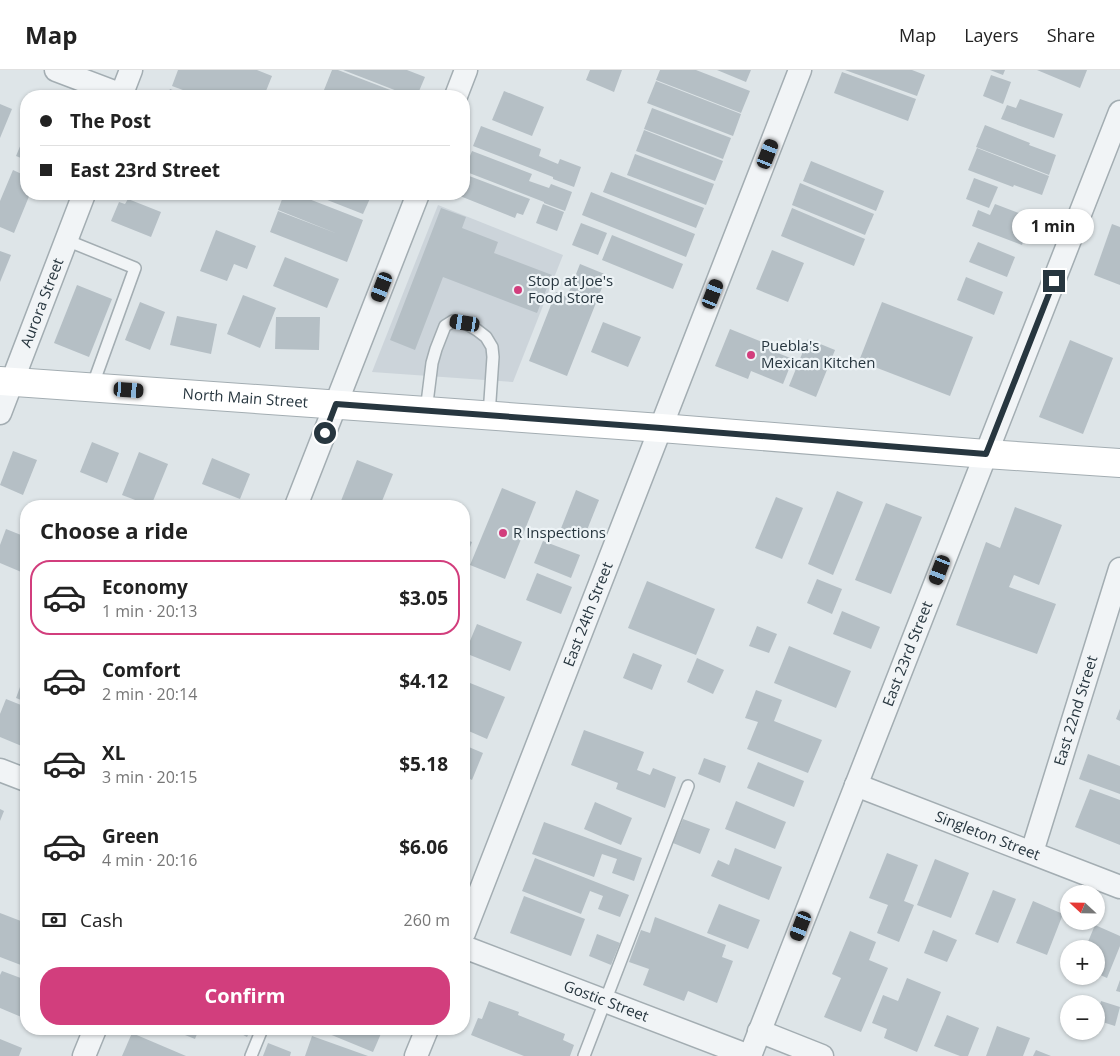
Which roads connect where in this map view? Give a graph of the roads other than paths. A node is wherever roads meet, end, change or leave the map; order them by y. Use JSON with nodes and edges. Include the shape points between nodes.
{"nodes":[{"id":1,"x":56,"y":70,"type":"edge"},
{"id":2,"x":131,"y":70,"type":"edge"},
{"id":3,"x":466,"y":70,"type":"edge"},
{"id":4,"x":800,"y":70,"type":"edge"},
{"id":5,"x":106,"y":90,"type":"edge"},
{"id":6,"x":123,"y":90,"type":"edge"},
{"id":7,"x":458,"y":90,"type":"edge"},
{"id":8,"x":1120,"y":112,"type":"edge"},
{"id":9,"x":82,"y":200,"type":"edge"},
{"id":10,"x":416,"y":200,"type":"edge"},
{"id":11,"x":66,"y":240,"type":"junction"},
{"id":12,"x":6,"y":381,"type":"edge"},
{"id":13,"x":92,"y":387,"type":"junction"},
{"id":14,"x":336,"y":404,"type":"junction"},
{"id":15,"x":426,"y":410,"type":"junction"},
{"id":16,"x":0,"y":414,"type":"edge"},
{"id":17,"x":489,"y":415,"type":"junction"},
{"id":18,"x":661,"y":428,"type":"junction"},
{"id":19,"x":986,"y":454,"type":"junction"},
{"id":20,"x":1120,"y":463,"type":"edge"},
{"id":21,"x":298,"y":500,"type":"edge"},
{"id":22,"x":1120,"y":569,"type":"edge"},
{"id":23,"x":1115,"y":603,"type":"edge"},
{"id":24,"x":0,"y":770,"type":"edge"},
{"id":25,"x":20,"y":778,"type":"edge"},
{"id":26,"x":856,"y":785,"type":"junction"},
{"id":27,"x":688,"y":786,"type":"dead end"},
{"id":28,"x":1032,"y":852,"type":"junction"},
{"id":29,"x":1120,"y":887,"type":"edge"},
{"id":30,"x":470,"y":919,"type":"edge"},
{"id":31,"x":470,"y":949,"type":"edge"},
{"id":32,"x":605,"y":1001,"type":"junction"},
{"id":33,"x":759,"y":1032,"type":"junction"},
{"id":34,"x":93,"y":1035,"type":"edge"},
{"id":35,"x":260,"y":1035,"type":"edge"},
{"id":36,"x":425,"y":1035,"type":"edge"},
{"id":37,"x":84,"y":1056,"type":"edge"},
{"id":38,"x":251,"y":1056,"type":"edge"},
{"id":39,"x":416,"y":1056,"type":"edge"},
{"id":40,"x":584,"y":1056,"type":"edge"},
{"id":41,"x":750,"y":1056,"type":"edge"},
{"id":42,"x":822,"y":1056,"type":"edge"}],
"edges":[{"from":1,"to":5,"type":"street"},
{"from":2,"to":6,"type":"street"},
{"from":3,"to":7,"type":"street"},
{"from":4,"to":18,"type":"street","name":"East 24th Street"},
{"from":8,"to":19,"type":"street","name":"East 23rd Street"},
{"from":9,"to":11,"type":"street","name":"Aurora Street"},
{"from":10,"to":14,"type":"street"},
{"from":11,"to":12,"type":"street","name":"Aurora Street"},
{"from":11,"to":13,"type":"lane","via":[[135,268]]},
{"from":12,"to":13,"type":"main road","name":"North Main Street"},
{"from":12,"to":16,"type":"street","name":"Aurora Street"},
{"from":13,"to":14,"type":"main road","name":"North Main Street"},
{"from":14,"to":15,"type":"main road","name":"North Main Street"},
{"from":14,"to":21,"type":"street"},
{"from":15,"to":17,"type":"main road","name":"North Main Street"},
{"from":15,"to":17,"type":"lane","via":[[432,362],[445,326],[453,322],[465,323],[477,330],[492,347]]},
{"from":17,"to":18,"type":"main road","name":"North Main Street"},
{"from":18,"to":19,"type":"main road","name":"North Main Street"},
{"from":18,"to":30,"type":"street","name":"East 24th Street"},
{"from":19,"to":20,"type":"main road","name":"North Main Street"},
{"from":19,"to":26,"type":"street","name":"East 23rd Street"},
{"from":22,"to":23,"type":"street","name":"East 22nd Street"},
{"from":23,"to":28,"type":"street","name":"East 22nd Street"},
{"from":24,"to":25,"type":"street"},
{"from":26,"to":28,"type":"street","name":"Singleton Street"},
{"from":26,"to":33,"type":"street","name":"East 23rd Street"},
{"from":27,"to":32,"type":"lane"},
{"from":28,"to":29,"type":"street","name":"Singleton Street"},
{"from":31,"to":32,"type":"street","name":"Gostic Street"},
{"from":32,"to":40,"type":"lane"},
{"from":32,"to":41,"type":"street","name":"Gostic Street"},
{"from":33,"to":41,"type":"street","name":"East 23rd Street"},
{"from":33,"to":42,"type":"street"},
{"from":34,"to":37,"type":"street"},
{"from":35,"to":38,"type":"lane"},
{"from":36,"to":39,"type":"street"}]}
